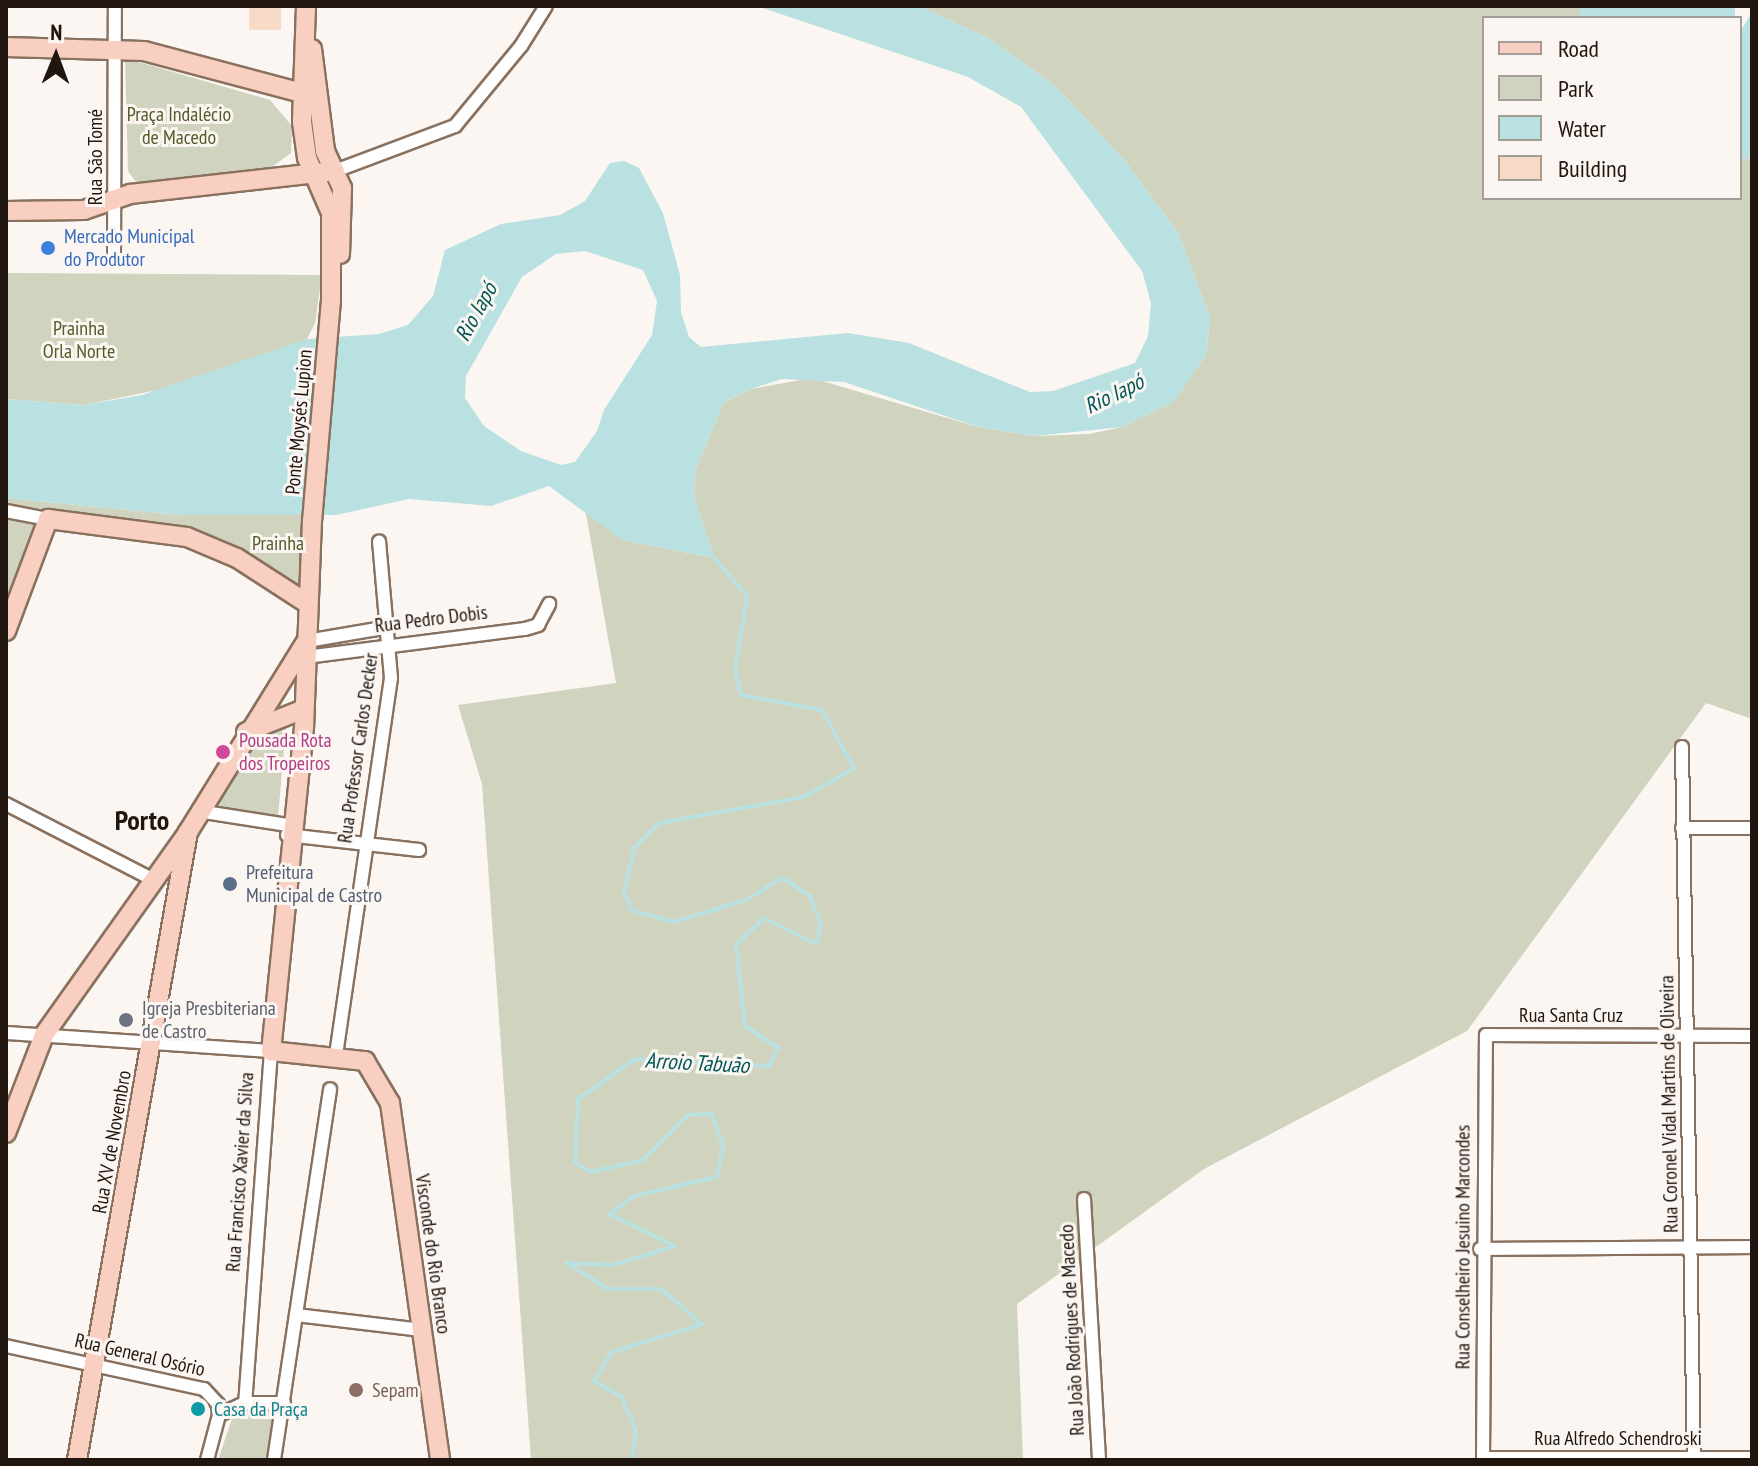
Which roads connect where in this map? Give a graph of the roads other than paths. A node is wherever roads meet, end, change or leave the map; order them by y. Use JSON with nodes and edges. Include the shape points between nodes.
{"nodes":[{"id":1,"x":115,"y":6,"type":"edge"},
{"id":2,"x":306,"y":6,"type":"edge"},
{"id":3,"x":546,"y":6,"type":"edge"},
{"id":4,"x":6,"y":47,"type":"edge"},
{"id":5,"x":114,"y":48,"type":"junction"},
{"id":6,"x":309,"y":103,"type":"junction"},
{"id":7,"x":335,"y":171,"type":"junction"},
{"id":8,"x":314,"y":175,"type":"junction"},
{"id":9,"x":117,"y":199,"type":"junction"},
{"id":10,"x":6,"y":211,"type":"edge"},
{"id":11,"x":114,"y":259,"type":"dead end"},
{"id":12,"x":331,"y":300,"type":"junction"},
{"id":13,"x":6,"y":511,"type":"edge"},
{"id":14,"x":48,"y":519,"type":"junction"},
{"id":15,"x":312,"y":520,"type":"joint"},
{"id":16,"x":379,"y":542,"type":"dead end"},
{"id":17,"x":308,"y":604,"type":"junction"},
{"id":18,"x":549,"y":604,"type":"dead end"},
{"id":19,"x":389,"y":627,"type":"junction"},
{"id":20,"x":6,"y":631,"type":"edge"},
{"id":21,"x":392,"y":644,"type":"junction"},
{"id":22,"x":306,"y":649,"type":"junction"},
{"id":23,"x":278,"y":682,"type":"junction"},
{"id":24,"x":302,"y":703,"type":"junction"},
{"id":25,"x":244,"y":734,"type":"junction"},
{"id":26,"x":1682,"y":747,"type":"dead end"},
{"id":27,"x":6,"y":804,"type":"edge"},
{"id":28,"x":198,"y":811,"type":"junction"},
{"id":29,"x":1682,"y":828,"type":"junction"},
{"id":30,"x":1752,"y":828,"type":"edge"},
{"id":31,"x":289,"y":834,"type":"junction"},
{"id":32,"x":365,"y":846,"type":"junction"},
{"id":33,"x":419,"y":850,"type":"dead end"},
{"id":34,"x":176,"y":866,"type":"junction"},
{"id":35,"x":150,"y":878,"type":"junction"},
{"id":36,"x":6,"y":1033,"type":"edge"},
{"id":37,"x":44,"y":1035,"type":"junction"},
{"id":38,"x":1486,"y":1035,"type":"joint"},
{"id":39,"x":1690,"y":1036,"type":"junction"},
{"id":40,"x":1752,"y":1036,"type":"edge"},
{"id":41,"x":153,"y":1043,"type":"junction"},
{"id":42,"x":271,"y":1051,"type":"junction"},
{"id":43,"x":336,"y":1055,"type":"junction"},
{"id":44,"x":330,"y":1089,"type":"dead end"},
{"id":45,"x":6,"y":1133,"type":"edge"},
{"id":46,"x":1084,"y":1199,"type":"dead end"},
{"id":47,"x":1752,"y":1247,"type":"edge"},
{"id":48,"x":1691,"y":1248,"type":"junction"},
{"id":49,"x":1480,"y":1249,"type":"junction"},
{"id":50,"x":296,"y":1315,"type":"junction"},
{"id":51,"x":422,"y":1330,"type":"junction"},
{"id":52,"x":6,"y":1346,"type":"edge"},
{"id":53,"x":93,"y":1364,"type":"junction"},
{"id":54,"x":245,"y":1403,"type":"junction"},
{"id":55,"x":284,"y":1403,"type":"junction"},
{"id":56,"x":219,"y":1415,"type":"junction"},
{"id":57,"x":1752,"y":1458,"type":"edge"},
{"id":58,"x":1483,"y":1459,"type":"edge"},
{"id":59,"x":1694,"y":1459,"type":"edge"},
{"id":60,"x":77,"y":1460,"type":"edge"},
{"id":61,"x":207,"y":1460,"type":"edge"},
{"id":62,"x":274,"y":1460,"type":"edge"},
{"id":63,"x":440,"y":1460,"type":"edge"},
{"id":64,"x":1099,"y":1460,"type":"edge"}],
"edges":[{"from":1,"to":5,"type":"street","name":"Rua São Tomé"},
{"from":2,"to":6,"type":"street"},
{"from":3,"to":7,"type":"street","via":[[455,126]]},
{"from":4,"to":5,"type":"street"},
{"from":5,"to":6,"type":"street"},
{"from":5,"to":9,"type":"street","name":"Rua São Tomé"},
{"from":6,"to":7,"type":"street"},
{"from":6,"to":8,"type":"street"},
{"from":7,"to":8,"type":"street"},
{"from":7,"to":12,"type":"street","via":[[345,213]]},
{"from":8,"to":9,"type":"street"},
{"from":8,"to":12,"type":"street","via":[[331,213]]},
{"from":9,"to":10,"type":"street","via":[[84,210]]},
{"from":9,"to":11,"type":"street","name":"Rua São Tomé"},
{"from":12,"to":15,"type":"street","name":"Ponte Moysés Lupion"},
{"from":13,"to":14,"type":"street"},
{"from":14,"to":17,"type":"street","via":[[187,537],[237,558]]},
{"from":14,"to":20,"type":"street"},
{"from":15,"to":17,"type":"street","name":"Rua Francisco Xavier da Silva"},
{"from":16,"to":19,"type":"street","name":"Rua Professor Carlos Decker"},
{"from":17,"to":22,"type":"street","name":"Rua Francisco Xavier da Silva"},
{"from":18,"to":21,"type":"street","name":"Rua Pedro Dobis","via":[[538,625],[525,629]]},
{"from":19,"to":21,"type":"street","name":"Rua Professor Carlos Decker"},
{"from":19,"to":22,"type":"street","name":"Rua Pedro Dobis"},
{"from":21,"to":22,"type":"street","name":"Rua Pedro Dobis"},
{"from":21,"to":32,"type":"street","name":"Rua Professor Carlos Decker"},
{"from":22,"to":23,"type":"street","name":"Rua XV de Novembro"},
{"from":22,"to":24,"type":"street","name":"Rua Francisco Xavier da Silva"},
{"from":23,"to":24,"type":"street"},
{"from":23,"to":25,"type":"street","name":"Rua XV de Novembro"},
{"from":24,"to":25,"type":"street"},
{"from":24,"to":31,"type":"street","name":"Rua Francisco Xavier da Silva"},
{"from":25,"to":28,"type":"street","name":"Rua XV de Novembro"},
{"from":26,"to":29,"type":"street","name":"Rua Coronel Vidal Martins de Oliveira"},
{"from":27,"to":35,"type":"street"},
{"from":28,"to":31,"type":"street"},
{"from":28,"to":34,"type":"street","name":"Rua XV de Novembro"},
{"from":29,"to":30,"type":"street"},
{"from":29,"to":39,"type":"street","name":"Rua Coronel Vidal Martins de Oliveira"},
{"from":31,"to":32,"type":"street"},
{"from":31,"to":42,"type":"street","name":"Rua Francisco Xavier da Silva"},
{"from":32,"to":33,"type":"street"},
{"from":32,"to":43,"type":"street","name":"Rua Professor Carlos Decker"},
{"from":34,"to":35,"type":"street"},
{"from":34,"to":41,"type":"street","name":"Rua XV de Novembro"},
{"from":35,"to":37,"type":"street"},
{"from":36,"to":37,"type":"street"},
{"from":37,"to":41,"type":"street"},
{"from":37,"to":45,"type":"street"},
{"from":38,"to":39,"type":"street","name":"Rua Santa Cruz"},
{"from":38,"to":49,"type":"street","name":"Rua Conselheiro Jesuino Marcondes"},
{"from":39,"to":40,"type":"street","name":"Rua Santa Cruz"},
{"from":39,"to":48,"type":"street","name":"Rua Coronel Vidal Martins de Oliveira"},
{"from":41,"to":42,"type":"street"},
{"from":41,"to":53,"type":"street","name":"Rua XV de Novembro"},
{"from":42,"to":43,"type":"street"},
{"from":42,"to":54,"type":"street","name":"Rua Francisco Xavier da Silva"},
{"from":43,"to":51,"type":"street","name":"Visconde do Rio Branco","via":[[365,1061],[390,1103]]},
{"from":44,"to":50,"type":"street"},
{"from":46,"to":64,"type":"street","name":"Rua João Rodrigues de Macedo"},
{"from":47,"to":48,"type":"street"},
{"from":48,"to":49,"type":"street"},
{"from":48,"to":59,"type":"street","name":"Rua Coronel Vidal Martins de Oliveira"},
{"from":49,"to":58,"type":"street","name":"Rua Conselheiro Jesuino Marcondes"},
{"from":50,"to":51,"type":"street"},
{"from":50,"to":55,"type":"street"},
{"from":51,"to":63,"type":"street","name":"Visconde do Rio Branco"},
{"from":52,"to":53,"type":"street","name":"Rua General Osório"},
{"from":53,"to":56,"type":"street","name":"Rua General Osório","via":[[204,1389],[218,1404]]},
{"from":53,"to":60,"type":"street","name":"Rua XV de Novembro"},
{"from":54,"to":55,"type":"street"},
{"from":54,"to":56,"type":"street"},
{"from":55,"to":62,"type":"street"},
{"from":56,"to":61,"type":"street"},
{"from":57,"to":59,"type":"street","name":"Rua Alfredo Schendroski"},
{"from":58,"to":59,"type":"street","name":"Rua Alfredo Schendroski"}]}
